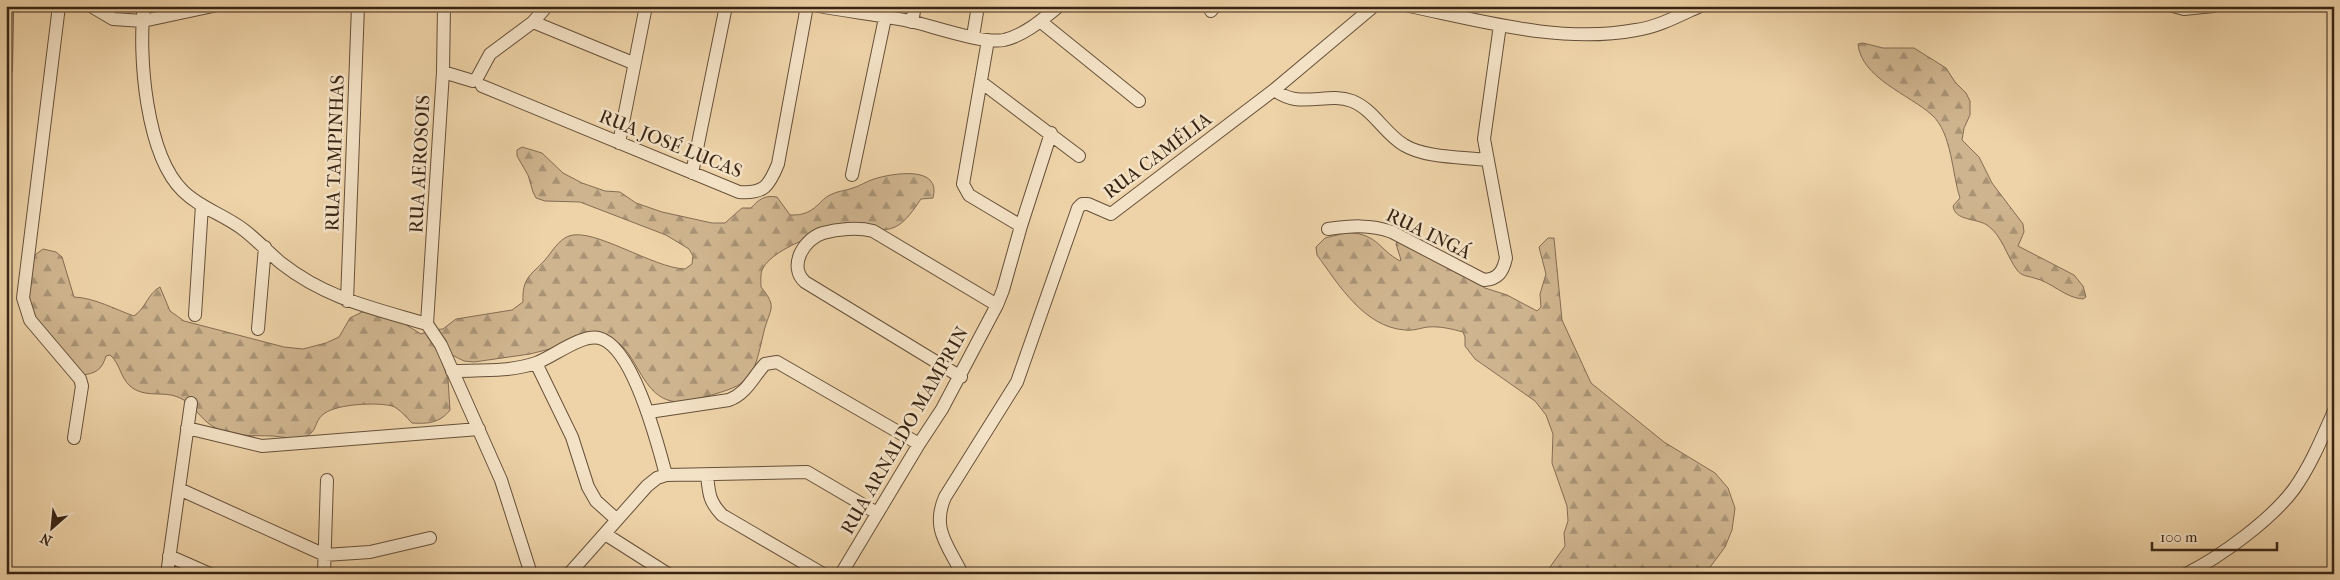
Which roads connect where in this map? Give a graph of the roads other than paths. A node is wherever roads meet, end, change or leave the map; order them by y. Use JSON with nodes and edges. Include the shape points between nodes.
{"nodes":[{"id":1,"x":7,"y":6,"type":"edge"},
{"id":2,"x":59,"y":6,"type":"edge"},
{"id":3,"x":91,"y":6,"type":"edge"},
{"id":4,"x":144,"y":6,"type":"edge"},
{"id":5,"x":212,"y":6,"type":"edge"},
{"id":6,"x":358,"y":6,"type":"edge"},
{"id":7,"x":444,"y":6,"type":"edge"},
{"id":8,"x":547,"y":6,"type":"edge"},
{"id":9,"x":646,"y":6,"type":"edge"},
{"id":10,"x":726,"y":6,"type":"edge"},
{"id":11,"x":807,"y":6,"type":"edge"},
{"id":12,"x":819,"y":6,"type":"edge"},
{"id":13,"x":915,"y":6,"type":"edge"},
{"id":14,"x":978,"y":6,"type":"edge"},
{"id":15,"x":1059,"y":6,"type":"edge"},
{"id":16,"x":1374,"y":6,"type":"edge"},
{"id":17,"x":1409,"y":6,"type":"edge"},
{"id":18,"x":1700,"y":6,"type":"edge"},
{"id":19,"x":2173,"y":6,"type":"edge"},
{"id":20,"x":2212,"y":6,"type":"edge"},
{"id":21,"x":850,"y":9,"type":"edge"},
{"id":22,"x":885,"y":18,"type":"junction"},
{"id":23,"x":143,"y":21,"type":"junction"},
{"id":24,"x":1040,"y":21,"type":"junction"},
{"id":25,"x":534,"y":22,"type":"junction"},
{"id":26,"x":912,"y":22,"type":"junction"},
{"id":27,"x":1500,"y":25,"type":"junction"},
{"id":28,"x":973,"y":36,"type":"junction"},
{"id":29,"x":988,"y":40,"type":"junction"},
{"id":30,"x":634,"y":63,"type":"junction"},
{"id":31,"x":6,"y":70,"type":"edge"},
{"id":32,"x":448,"y":74,"type":"junction"},
{"id":33,"x":478,"y":82,"type":"junction"},
{"id":34,"x":981,"y":82,"type":"junction"},
{"id":35,"x":1274,"y":90,"type":"junction"},
{"id":36,"x":1139,"y":101,"type":"dead end"},
{"id":37,"x":1051,"y":133,"type":"junction"},
{"id":38,"x":619,"y":143,"type":"junction"},
{"id":39,"x":1079,"y":156,"type":"dead end"},
{"id":40,"x":1487,"y":160,"type":"junction"},
{"id":41,"x":692,"y":173,"type":"junction"},
{"id":42,"x":852,"y":176,"type":"dead end"},
{"id":43,"x":202,"y":205,"type":"junction"},
{"id":44,"x":1021,"y":226,"type":"junction"},
{"id":45,"x":1328,"y":229,"type":"dead end"},
{"id":46,"x":265,"y":247,"type":"junction"},
{"id":47,"x":346,"y":301,"type":"junction"},
{"id":48,"x":996,"y":305,"type":"junction"},
{"id":49,"x":195,"y":315,"type":"dead end"},
{"id":50,"x":427,"y":324,"type":"junction"},
{"id":51,"x":258,"y":329,"type":"dead end"},
{"id":52,"x":536,"y":363,"type":"junction"},
{"id":53,"x":452,"y":371,"type":"junction"},
{"id":54,"x":960,"y":377,"type":"junction"},
{"id":55,"x":191,"y":403,"type":"dead end"},
{"id":56,"x":2334,"y":411,"type":"edge"},
{"id":57,"x":649,"y":412,"type":"junction"},
{"id":58,"x":187,"y":428,"type":"junction"},
{"id":59,"x":479,"y":430,"type":"junction"},
{"id":60,"x":74,"y":438,"type":"dead end"},
{"id":61,"x":919,"y":444,"type":"junction"},
{"id":62,"x":666,"y":475,"type":"junction"},
{"id":63,"x":707,"y":475,"type":"junction"},
{"id":64,"x":327,"y":480,"type":"dead end"},
{"id":65,"x":179,"y":489,"type":"junction"},
{"id":66,"x":877,"y":513,"type":"junction"},
{"id":67,"x":616,"y":519,"type":"junction"},
{"id":68,"x":605,"y":534,"type":"junction"},
{"id":69,"x":430,"y":538,"type":"dead end"},
{"id":70,"x":325,"y":555,"type":"junction"},
{"id":71,"x":169,"y":556,"type":"junction"},
{"id":72,"x":167,"y":574,"type":"edge"},
{"id":73,"x":210,"y":574,"type":"edge"},
{"id":74,"x":324,"y":574,"type":"edge"},
{"id":75,"x":531,"y":574,"type":"edge"},
{"id":76,"x":569,"y":574,"type":"edge"},
{"id":77,"x":668,"y":574,"type":"edge"},
{"id":78,"x":823,"y":574,"type":"edge"},
{"id":79,"x":841,"y":574,"type":"edge"},
{"id":80,"x":962,"y":574,"type":"edge"},
{"id":81,"x":2186,"y":574,"type":"edge"}],
"edges":[{"from":1,"to":31,"type":"street"},
{"from":2,"to":60,"type":"street","via":[[23,298],[30,320],[80,379],[82,386]]},
{"from":3,"to":23,"type":"street","via":[[113,19]]},
{"from":4,"to":23,"type":"street"},
{"from":5,"to":23,"type":"street"},
{"from":6,"to":47,"type":"street","name":"RUA TAMPINHAS"},
{"from":7,"to":32,"type":"street","name":"RUA AEROSOIS"},
{"from":8,"to":25,"type":"street"},
{"from":9,"to":30,"type":"street"},
{"from":10,"to":41,"type":"street"},
{"from":11,"to":41,"type":"street","name":"RUA JOSÉ LUCAS","via":[[778,164],[772,179],[762,190],[745,192]]},
{"from":12,"to":21,"type":"street"},
{"from":13,"to":26,"type":"street"},
{"from":14,"to":28,"type":"street"},
{"from":15,"to":24,"type":"street"},
{"from":16,"to":35,"type":"street","name":"RUA CAMÉLIA"},
{"from":17,"to":27,"type":"street"},
{"from":18,"to":27,"type":"street","via":[[1650,27],[1625,32],[1558,32]]},
{"from":19,"to":20,"type":"street","via":[[2184,9]]},
{"from":21,"to":22,"type":"street"},
{"from":22,"to":26,"type":"street"},
{"from":22,"to":42,"type":"street"},
{"from":23,"to":43,"type":"street","via":[[144,76],[157,146],[174,181]]},
{"from":24,"to":29,"type":"street","via":[[1015,37]]},
{"from":24,"to":36,"type":"street"},
{"from":25,"to":30,"type":"street"},
{"from":25,"to":33,"type":"street","via":[[490,54]]},
{"from":26,"to":28,"type":"street"},
{"from":27,"to":40,"type":"street","via":[[1484,139]]},
{"from":28,"to":29,"type":"street"},
{"from":29,"to":34,"type":"street"},
{"from":30,"to":38,"type":"street"},
{"from":32,"to":33,"type":"street","name":"RUA JOSÉ LUCAS"},
{"from":32,"to":50,"type":"street","name":"RUA AEROSOIS"},
{"from":33,"to":38,"type":"street","name":"RUA JOSÉ LUCAS"},
{"from":34,"to":37,"type":"street"},
{"from":34,"to":44,"type":"street","via":[[964,190]]},
{"from":35,"to":40,"type":"street","via":[[1295,99],[1339,97],[1366,110],[1405,146],[1420,152]]},
{"from":35,"to":80,"type":"street","name":"RUA CAMÉLIA","via":[[1111,214],[1082,204],[1018,382],[939,511],[939,526]]},
{"from":37,"to":39,"type":"street"},
{"from":37,"to":44,"type":"street","name":"RUA ARNALDO MAMPRIN"},
{"from":38,"to":41,"type":"street","name":"RUA JOSÉ LUCAS"},
{"from":40,"to":45,"type":"street","name":"RUA INGÁ","via":[[1506,258],[1504,269],[1498,276],[1484,280],[1380,227]]},
{"from":43,"to":46,"type":"street","via":[[223,215]]},
{"from":43,"to":49,"type":"street"},
{"from":44,"to":48,"type":"street","name":"RUA ARNALDO MAMPRIN"},
{"from":46,"to":47,"type":"street","via":[[315,285]]},
{"from":46,"to":51,"type":"street"},
{"from":47,"to":50,"type":"street"},
{"from":48,"to":54,"type":"street","name":"RUA ARNALDO MAMPRIN"},
{"from":48,"to":54,"type":"street","via":[[873,231],[852,229],[822,234],[799,255],[798,275],[805,282]]},
{"from":50,"to":53,"type":"street"},
{"from":52,"to":53,"type":"street"},
{"from":52,"to":57,"type":"street","via":[[584,340],[594,338],[611,343],[620,353]]},
{"from":52,"to":67,"type":"street","via":[[572,437],[588,487],[596,501]]},
{"from":53,"to":59,"type":"street"},
{"from":54,"to":61,"type":"street","name":"RUA ARNALDO MAMPRIN"},
{"from":55,"to":58,"type":"street"},
{"from":56,"to":81,"type":"street","via":[[2310,464],[2283,502],[2228,548]]},
{"from":57,"to":61,"type":"street","via":[[729,400],[745,390],[765,364],[777,362]]},
{"from":57,"to":62,"type":"street"},
{"from":58,"to":59,"type":"street","via":[[248,444],[275,446]]},
{"from":58,"to":65,"type":"street"},
{"from":59,"to":75,"type":"street","via":[[501,480]]},
{"from":61,"to":66,"type":"street","name":"RUA ARNALDO MAMPRIN"},
{"from":62,"to":63,"type":"street"},
{"from":62,"to":67,"type":"street","via":[[647,486]]},
{"from":63,"to":66,"type":"street","via":[[807,472]]},
{"from":63,"to":78,"type":"street","via":[[712,505],[722,515]]},
{"from":64,"to":70,"type":"street"},
{"from":65,"to":70,"type":"street"},
{"from":65,"to":71,"type":"street"},
{"from":66,"to":79,"type":"street","name":"RUA ARNALDO MAMPRIN"},
{"from":67,"to":68,"type":"street"},
{"from":68,"to":76,"type":"street"},
{"from":68,"to":77,"type":"street"},
{"from":69,"to":70,"type":"street","via":[[370,552]]},
{"from":70,"to":74,"type":"street"},
{"from":71,"to":72,"type":"street"},
{"from":71,"to":73,"type":"street"}]}
